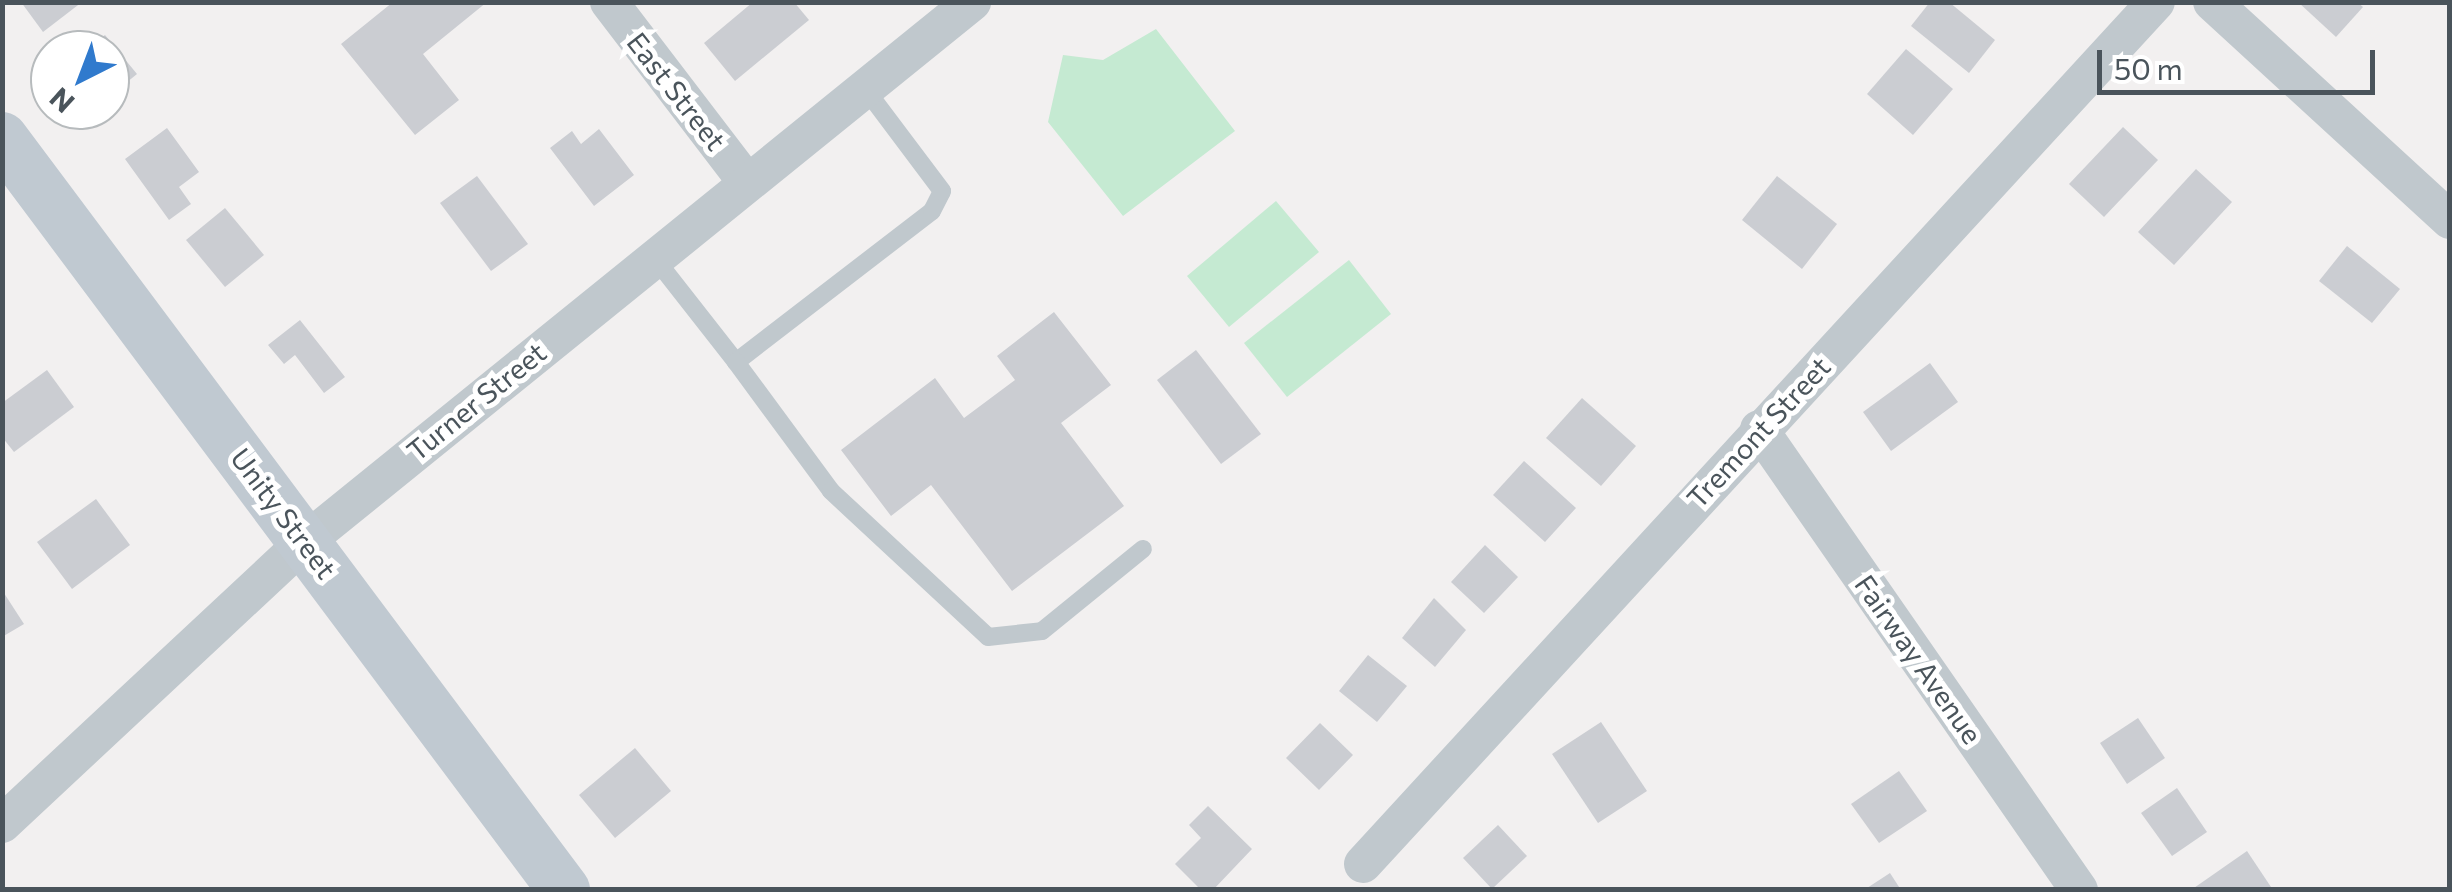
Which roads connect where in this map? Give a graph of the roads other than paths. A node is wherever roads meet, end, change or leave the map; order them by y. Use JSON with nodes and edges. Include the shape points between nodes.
{"nodes":[{"id":1,"x":609,"y":2,"type":"edge"},
{"id":2,"x":972,"y":2,"type":"edge"},
{"id":3,"x":2156,"y":2,"type":"edge"},
{"id":4,"x":2212,"y":2,"type":"edge"},
{"id":5,"x":864,"y":87,"type":"junction"},
{"id":6,"x":2,"y":138,"type":"edge"},
{"id":7,"x":745,"y":180,"type":"junction"},
{"id":8,"x":2450,"y":220,"type":"edge"},
{"id":9,"x":653,"y":255,"type":"junction"},
{"id":10,"x":736,"y":362,"type":"junction"},
{"id":11,"x":1759,"y":429,"type":"junction"},
{"id":12,"x":306,"y":541,"type":"junction"},
{"id":13,"x":1143,"y":548,"type":"dead end"},
{"id":14,"x":2,"y":824,"type":"edge"},
{"id":15,"x":1363,"y":864,"type":"dead end"},
{"id":16,"x":564,"y":890,"type":"edge"},
{"id":17,"x":2078,"y":890,"type":"edge"}],
"edges":[{"from":1,"to":7,"type":"street","name":"East Street"},
{"from":2,"to":5,"type":"street","name":"Turner Street"},
{"from":3,"to":11,"type":"street","name":"Tremont Street"},
{"from":4,"to":8,"type":"street"},
{"from":5,"to":7,"type":"street","name":"Turner Street"},
{"from":5,"to":10,"type":"lane","via":[[933,176],[940,203]]},
{"from":6,"to":12,"type":"street","name":"Unity Street"},
{"from":7,"to":9,"type":"street","name":"Turner Street"},
{"from":9,"to":10,"type":"lane"},
{"from":9,"to":12,"type":"street","name":"Turner Street"},
{"from":10,"to":13,"type":"lane","via":[[831,492],[988,637],[1042,631]]},
{"from":11,"to":15,"type":"street","name":"Tremont Street"},
{"from":11,"to":17,"type":"street","name":"Fairway Avenue"},
{"from":12,"to":14,"type":"street","name":"Turner Street"},
{"from":12,"to":16,"type":"street","name":"Unity Street"}]}
